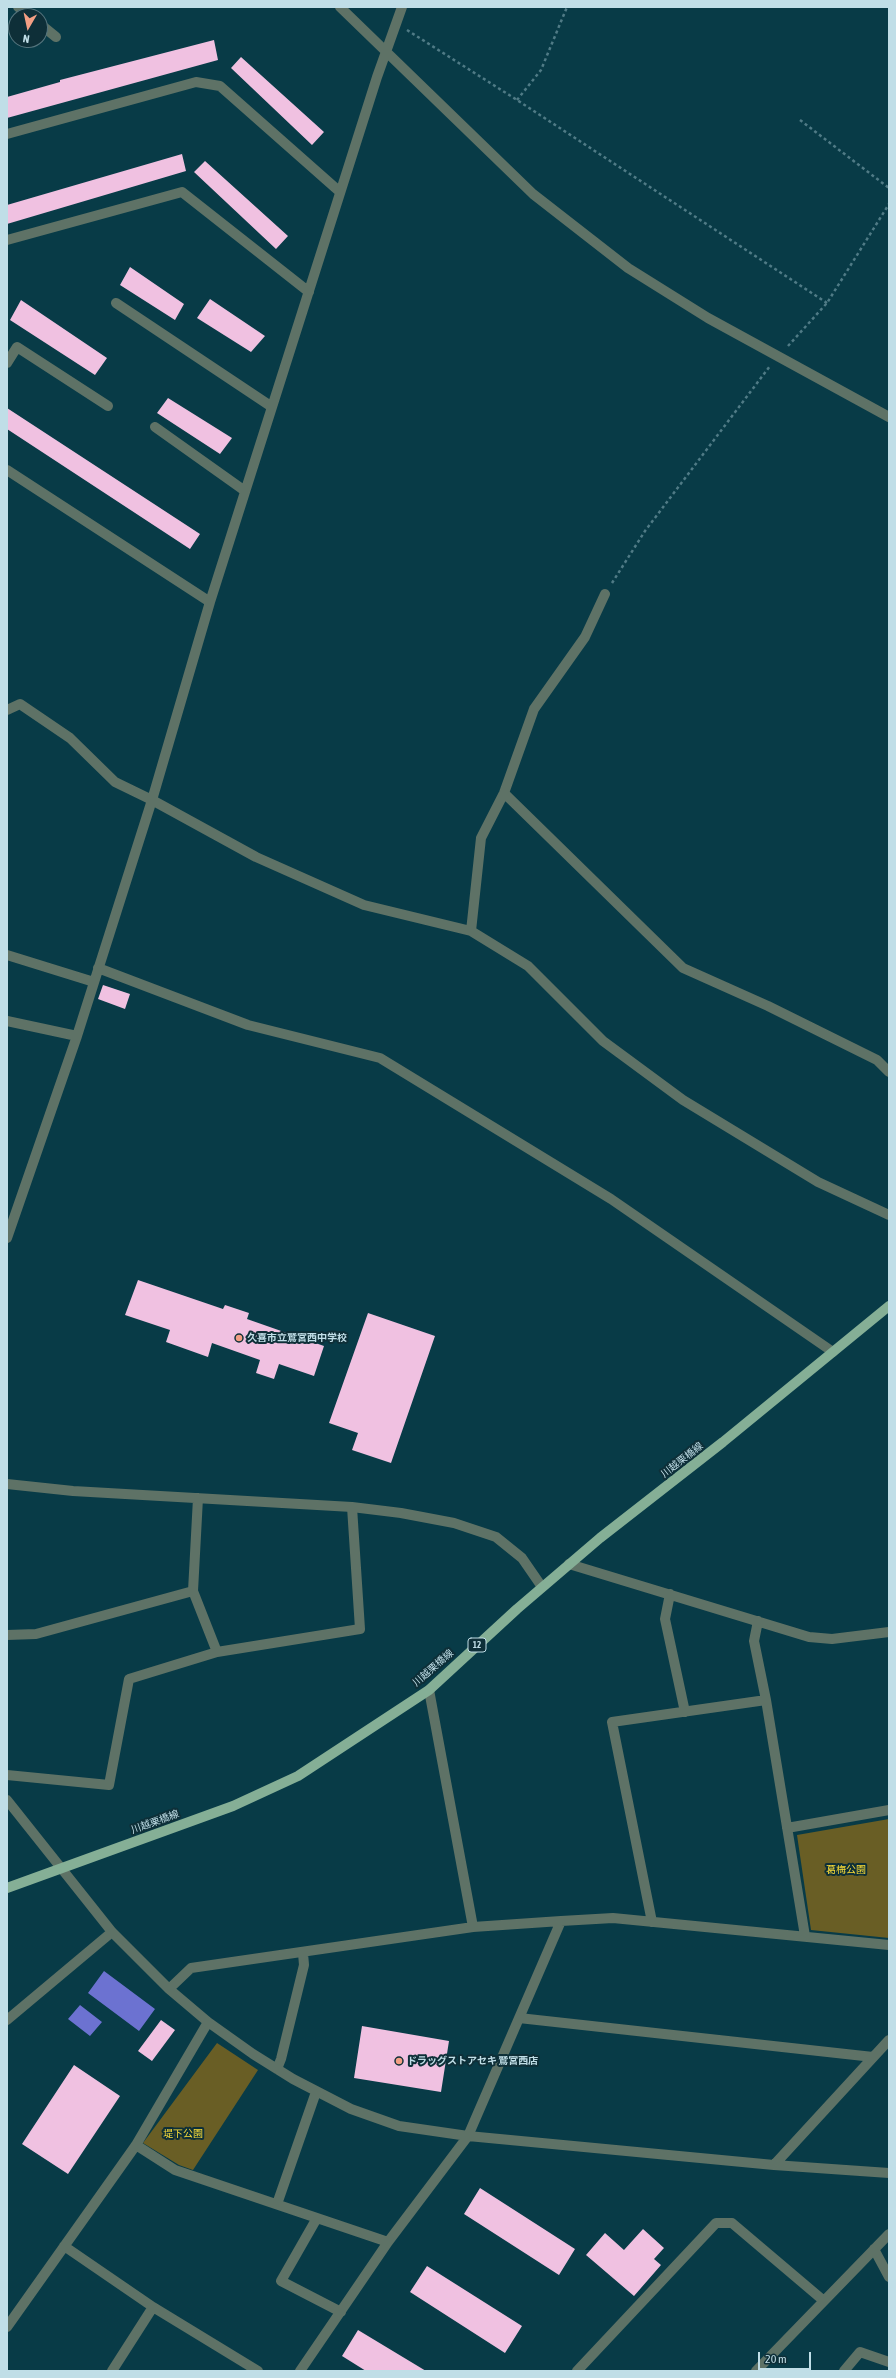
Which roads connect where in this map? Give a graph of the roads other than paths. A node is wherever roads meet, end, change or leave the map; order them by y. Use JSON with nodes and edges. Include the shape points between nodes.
{"nodes":[{"id":1,"x":340,"y":7,"type":"edge"},
{"id":2,"x":402,"y":7,"type":"edge"},
{"id":3,"x":48,"y":30,"type":"edge"},
{"id":4,"x":56,"y":37,"type":"dead end"},
{"id":5,"x":385,"y":51,"type":"junction"},
{"id":6,"x":7,"y":134,"type":"edge"},
{"id":7,"x":340,"y":192,"type":"junction"},
{"id":8,"x":7,"y":240,"type":"edge"},
{"id":9,"x":309,"y":292,"type":"junction"},
{"id":10,"x":116,"y":303,"type":"dead end"},
{"id":11,"x":7,"y":363,"type":"edge"},
{"id":12,"x":108,"y":406,"type":"dead end"},
{"id":13,"x":272,"y":407,"type":"junction"},
{"id":14,"x":889,"y":417,"type":"edge"},
{"id":15,"x":155,"y":427,"type":"dead end"},
{"id":16,"x":7,"y":470,"type":"edge"},
{"id":17,"x":245,"y":490,"type":"junction"},
{"id":18,"x":605,"y":594,"type":"road end"},
{"id":19,"x":210,"y":602,"type":"junction"},
{"id":20,"x":7,"y":710,"type":"edge"},
{"id":21,"x":504,"y":793,"type":"junction"},
{"id":22,"x":152,"y":800,"type":"junction"},
{"id":23,"x":471,"y":931,"type":"junction"},
{"id":24,"x":7,"y":955,"type":"edge"},
{"id":25,"x":98,"y":968,"type":"junction"},
{"id":26,"x":94,"y":982,"type":"junction"},
{"id":27,"x":7,"y":1022,"type":"edge"},
{"id":28,"x":77,"y":1036,"type":"junction"},
{"id":29,"x":889,"y":1072,"type":"edge"},
{"id":30,"x":889,"y":1215,"type":"edge"},
{"id":31,"x":7,"y":1238,"type":"edge"},
{"id":32,"x":889,"y":1306,"type":"edge"},
{"id":33,"x":833,"y":1352,"type":"junction"},
{"id":34,"x":7,"y":1484,"type":"edge"},
{"id":35,"x":198,"y":1498,"type":"junction"},
{"id":36,"x":352,"y":1506,"type":"junction"},
{"id":37,"x":569,"y":1564,"type":"junction"},
{"id":38,"x":542,"y":1587,"type":"junction"},
{"id":39,"x":193,"y":1591,"type":"junction"},
{"id":40,"x":670,"y":1594,"type":"junction"},
{"id":41,"x":758,"y":1621,"type":"junction"},
{"id":42,"x":889,"y":1632,"type":"edge"},
{"id":43,"x":7,"y":1635,"type":"edge"},
{"id":44,"x":217,"y":1652,"type":"junction"},
{"id":45,"x":429,"y":1690,"type":"junction"},
{"id":46,"x":766,"y":1700,"type":"junction"},
{"id":47,"x":685,"y":1712,"type":"junction"},
{"id":48,"x":7,"y":1776,"type":"edge"},
{"id":49,"x":7,"y":1800,"type":"edge"},
{"id":50,"x":889,"y":1810,"type":"edge"},
{"id":51,"x":787,"y":1828,"type":"junction"},
{"id":52,"x":60,"y":1870,"type":"junction"},
{"id":53,"x":7,"y":1888,"type":"edge"},
{"id":54,"x":561,"y":1921,"type":"junction"},
{"id":55,"x":652,"y":1922,"type":"junction"},
{"id":56,"x":473,"y":1927,"type":"junction"},
{"id":57,"x":112,"y":1932,"type":"junction"},
{"id":58,"x":805,"y":1936,"type":"junction"},
{"id":59,"x":889,"y":1945,"type":"edge"},
{"id":60,"x":303,"y":1953,"type":"junction"},
{"id":61,"x":169,"y":1989,"type":"junction"},
{"id":62,"x":519,"y":2018,"type":"junction"},
{"id":63,"x":7,"y":2020,"type":"edge"},
{"id":64,"x":208,"y":2022,"type":"junction"},
{"id":65,"x":889,"y":2040,"type":"edge"},
{"id":66,"x":873,"y":2057,"type":"junction"},
{"id":67,"x":276,"y":2069,"type":"junction"},
{"id":68,"x":316,"y":2092,"type":"junction"},
{"id":69,"x":468,"y":2136,"type":"junction"},
{"id":70,"x":136,"y":2145,"type":"junction"},
{"id":71,"x":774,"y":2165,"type":"junction"},
{"id":72,"x":889,"y":2173,"type":"edge"},
{"id":73,"x":277,"y":2204,"type":"junction"},
{"id":74,"x":318,"y":2218,"type":"junction"},
{"id":75,"x":889,"y":2234,"type":"edge"},
{"id":76,"x":388,"y":2242,"type":"junction"},
{"id":77,"x":64,"y":2246,"type":"junction"},
{"id":78,"x":874,"y":2249,"type":"junction"},
{"id":79,"x":889,"y":2277,"type":"edge"},
{"id":80,"x":824,"y":2301,"type":"junction"},
{"id":81,"x":153,"y":2308,"type":"junction"},
{"id":82,"x":340,"y":2312,"type":"junction"},
{"id":83,"x":7,"y":2327,"type":"edge"},
{"id":84,"x":889,"y":2362,"type":"edge"},
{"id":85,"x":761,"y":2370,"type":"edge"},
{"id":86,"x":112,"y":2371,"type":"edge"},
{"id":87,"x":258,"y":2371,"type":"edge"},
{"id":88,"x":300,"y":2371,"type":"edge"},
{"id":89,"x":577,"y":2371,"type":"edge"},
{"id":90,"x":844,"y":2371,"type":"edge"}],
"edges":[{"from":1,"to":5,"type":"street"},
{"from":2,"to":5,"type":"street"},
{"from":3,"to":4,"type":"street"},
{"from":5,"to":7,"type":"street"},
{"from":5,"to":14,"type":"street","via":[[533,194],[628,268],[708,318]]},
{"from":6,"to":7,"type":"street","via":[[196,82],[220,86]]},
{"from":7,"to":9,"type":"street"},
{"from":8,"to":9,"type":"street","via":[[182,192]]},
{"from":9,"to":13,"type":"street"},
{"from":10,"to":13,"type":"street"},
{"from":11,"to":12,"type":"street","via":[[17,347]]},
{"from":13,"to":17,"type":"street"},
{"from":15,"to":17,"type":"street"},
{"from":16,"to":19,"type":"street"},
{"from":17,"to":19,"type":"street"},
{"from":18,"to":21,"type":"street","via":[[585,637],[534,709]]},
{"from":19,"to":22,"type":"street"},
{"from":20,"to":22,"type":"street","via":[[20,704],[70,738],[115,782]]},
{"from":21,"to":23,"type":"street","via":[[481,838]]},
{"from":21,"to":29,"type":"street","via":[[682,968],[768,1006],[877,1060]]},
{"from":22,"to":23,"type":"street","via":[[256,857],[364,905]]},
{"from":22,"to":25,"type":"street"},
{"from":23,"to":30,"type":"street","via":[[528,966],[603,1041],[683,1100],[818,1182]]},
{"from":24,"to":26,"type":"street"},
{"from":25,"to":26,"type":"street"},
{"from":25,"to":33,"type":"street","via":[[248,1025],[380,1058],[611,1199]]},
{"from":26,"to":28,"type":"street"},
{"from":27,"to":28,"type":"street"},
{"from":28,"to":31,"type":"street"},
{"from":32,"to":33,"type":"main road","name":"川越栗橋線","number":"12"},
{"from":33,"to":37,"type":"main road","name":"川越栗橋線","number":"12"},
{"from":34,"to":35,"type":"street","via":[[73,1491]]},
{"from":35,"to":36,"type":"street"},
{"from":35,"to":39,"type":"street"},
{"from":36,"to":38,"type":"street","via":[[454,1523],[496,1537],[522,1558]]},
{"from":36,"to":44,"type":"street","via":[[360,1629]]},
{"from":37,"to":38,"type":"main road","name":"川越栗橋線","number":"12"},
{"from":37,"to":40,"type":"street"},
{"from":38,"to":45,"type":"main road","name":"川越栗橋線","number":"12"},
{"from":39,"to":43,"type":"street","via":[[36,1634]]},
{"from":39,"to":44,"type":"street"},
{"from":40,"to":41,"type":"street"},
{"from":40,"to":47,"type":"street","via":[[665,1619]]},
{"from":41,"to":42,"type":"street","via":[[823,1639]]},
{"from":41,"to":46,"type":"street","via":[[754,1641]]},
{"from":44,"to":48,"type":"street","via":[[129,1679],[109,1785]]},
{"from":45,"to":52,"type":"main road","name":"川越栗橋線","number":"12","via":[[298,1776],[233,1806]]},
{"from":45,"to":56,"type":"street"},
{"from":46,"to":47,"type":"street"},
{"from":46,"to":51,"type":"street"},
{"from":47,"to":55,"type":"street","via":[[612,1722]]},
{"from":49,"to":52,"type":"street"},
{"from":50,"to":51,"type":"street"},
{"from":51,"to":58,"type":"street"},
{"from":52,"to":53,"type":"main road","name":"川越栗橋線","number":"12"},
{"from":52,"to":57,"type":"street"},
{"from":54,"to":55,"type":"street","via":[[613,1918]]},
{"from":54,"to":56,"type":"street"},
{"from":54,"to":62,"type":"street"},
{"from":55,"to":58,"type":"street"},
{"from":56,"to":60,"type":"street"},
{"from":57,"to":61,"type":"street"},
{"from":57,"to":63,"type":"street"},
{"from":58,"to":59,"type":"street"},
{"from":60,"to":61,"type":"street","via":[[191,1968]]},
{"from":60,"to":67,"type":"street","via":[[304,1965],[281,2059]]},
{"from":61,"to":64,"type":"street"},
{"from":62,"to":66,"type":"street"},
{"from":62,"to":69,"type":"street"},
{"from":64,"to":67,"type":"street"},
{"from":64,"to":70,"type":"street"},
{"from":65,"to":66,"type":"street"},
{"from":66,"to":71,"type":"street"},
{"from":67,"to":68,"type":"street"},
{"from":68,"to":69,"type":"street","via":[[351,2109],[399,2126]]},
{"from":68,"to":73,"type":"street"},
{"from":69,"to":71,"type":"street"},
{"from":69,"to":76,"type":"street"},
{"from":70,"to":73,"type":"street","via":[[175,2170]]},
{"from":70,"to":77,"type":"street"},
{"from":71,"to":72,"type":"street"},
{"from":73,"to":74,"type":"street"},
{"from":74,"to":76,"type":"street"},
{"from":74,"to":82,"type":"street","via":[[281,2281]]},
{"from":75,"to":78,"type":"street"},
{"from":76,"to":82,"type":"street"},
{"from":77,"to":81,"type":"street"},
{"from":77,"to":83,"type":"street"},
{"from":78,"to":79,"type":"street"},
{"from":78,"to":80,"type":"street"},
{"from":80,"to":85,"type":"street"},
{"from":80,"to":89,"type":"street","via":[[732,2223],[716,2223]]},
{"from":81,"to":86,"type":"street"},
{"from":81,"to":87,"type":"street"},
{"from":82,"to":88,"type":"street"},
{"from":84,"to":90,"type":"street","via":[[860,2352]]}]}
